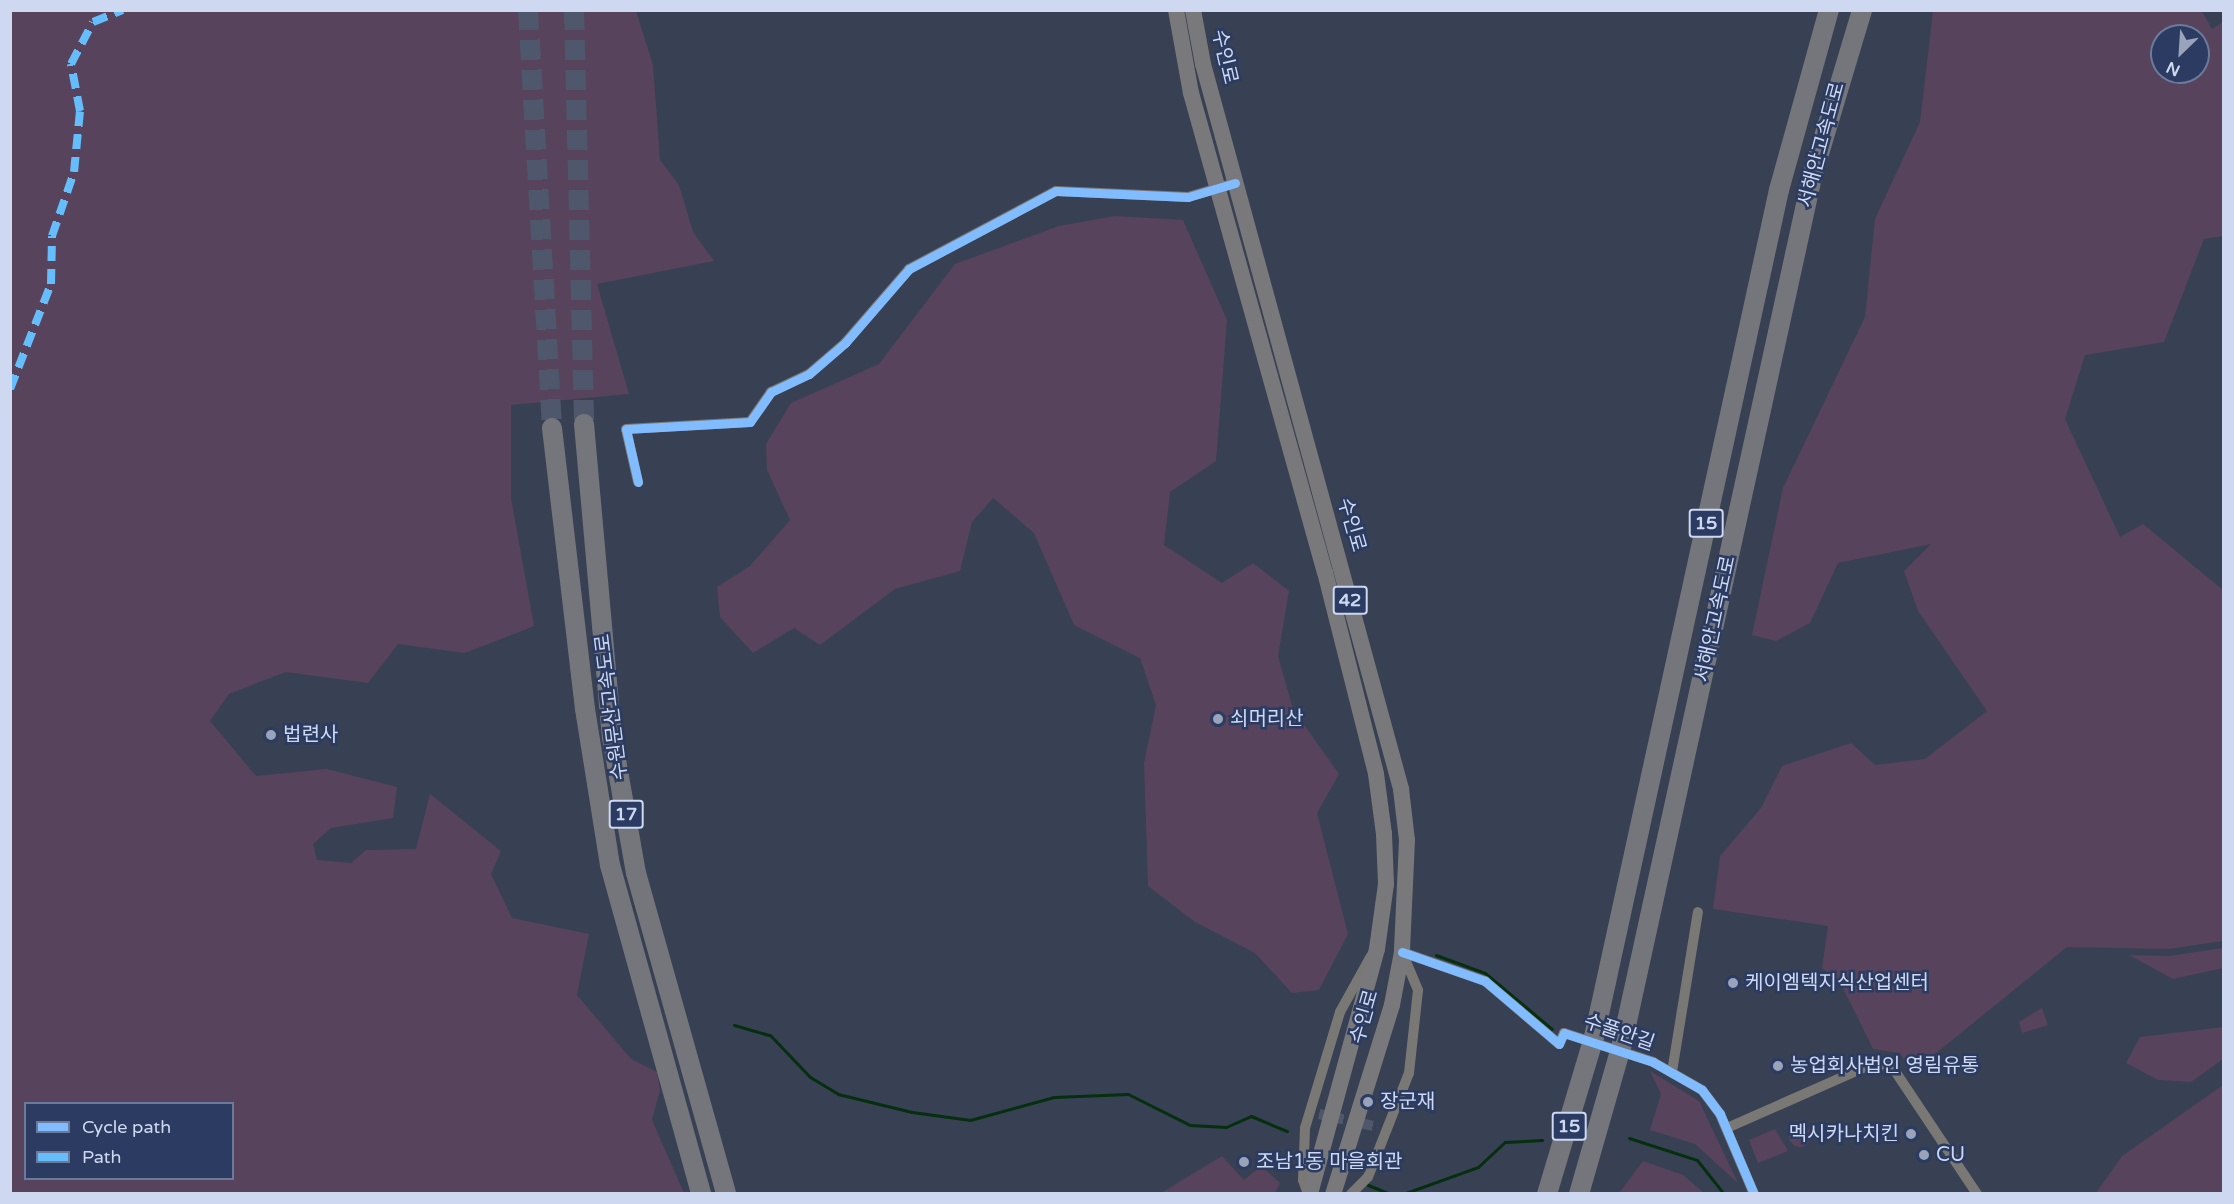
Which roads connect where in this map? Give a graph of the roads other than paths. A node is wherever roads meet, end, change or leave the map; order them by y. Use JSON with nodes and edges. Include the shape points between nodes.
{"nodes":[{"id":1,"x":1176,"y":10,"type":"edge"},
{"id":2,"x":1193,"y":10,"type":"edge"},
{"id":3,"x":1829,"y":10,"type":"edge"},
{"id":4,"x":1862,"y":10,"type":"edge"},
{"id":5,"x":1870,"y":10,"type":"edge"},
{"id":6,"x":1846,"y":53,"type":"junction"},
{"id":7,"x":1235,"y":183,"type":"junction"},
{"id":8,"x":1218,"y":189,"type":"junction"},
{"id":9,"x":585,"y":423,"type":"tunnel mouth"},
{"id":10,"x":552,"y":428,"type":"tunnel mouth"},
{"id":11,"x":638,"y":482,"type":"dead end"},
{"id":12,"x":1698,"y":912,"type":"dead end"},
{"id":13,"x":1377,"y":949,"type":"junction"},
{"id":14,"x":1402,"y":952,"type":"junction"},
{"id":15,"x":1672,"y":1072,"type":"junction"},
{"id":16,"x":1727,"y":1128,"type":"junction"},
{"id":17,"x":701,"y":1194,"type":"edge"},
{"id":18,"x":726,"y":1194,"type":"edge"},
{"id":19,"x":1309,"y":1194,"type":"edge"},
{"id":20,"x":1334,"y":1194,"type":"edge"},
{"id":21,"x":1351,"y":1194,"type":"edge"},
{"id":22,"x":1547,"y":1194,"type":"edge"},
{"id":23,"x":1579,"y":1194,"type":"edge"},
{"id":24,"x":1754,"y":1194,"type":"edge"},
{"id":25,"x":1977,"y":1194,"type":"edge"}],
"edges":[{"from":1,"to":8,"type":"main road","name":"수인로","number":"42","via":[[1191,93]]},
{"from":2,"to":7,"type":"main road","name":"수인로","number":"42"},
{"from":3,"to":22,"type":"highway","name":"서해안고속도로","number":"15","via":[[1779,189],[1594,1037]]},
{"from":4,"to":6,"type":"highway","name":"서해안고속도로","number":"15"},
{"from":5,"to":6,"type":"highway"},
{"from":6,"to":23,"type":"highway","name":"서해안고속도로","number":"15","via":[[1812,177],[1622,1044]]},
{"from":7,"to":8,"type":"street"},
{"from":7,"to":14,"type":"main road","name":"수인로","number":"42","via":[[1401,789],[1407,840]]},
{"from":8,"to":11,"type":"street","via":[[1188,197],[1056,191],[909,269],[845,343],[809,374],[771,392],[750,422],[626,429]]},
{"from":8,"to":13,"type":"main road","name":"수인로","number":"42","via":[[1376,774],[1386,884]]},
{"from":9,"to":18,"type":"highway","name":"수원문산고속도로","number":"17","via":[[612,737],[636,873]]},
{"from":10,"to":17,"type":"highway","name":"수원문산고속도로","number":"17","via":[[585,709],[610,865]]},
{"from":12,"to":15,"type":"street"},
{"from":13,"to":19,"type":"main road","name":"수인로","number":"42"},
{"from":13,"to":19,"type":"street","via":[[1340,1012],[1303,1178]]},
{"from":14,"to":15,"type":"street","name":"수풀안길","via":[[1485,981],[1559,1044],[1564,1033]]},
{"from":14,"to":20,"type":"main road","name":"수인로","number":"42","via":[[1392,1005]]},
{"from":14,"to":21,"type":"street","via":[[1418,990],[1409,1073],[1368,1177]]},
{"from":15,"to":16,"type":"street","name":"수풀안길","via":[[1702,1090]]},
{"from":16,"to":24,"type":"street","name":"수풀안길"},
{"from":16,"to":25,"type":"street","via":[[1872,1064],[1891,1065]]}]}
